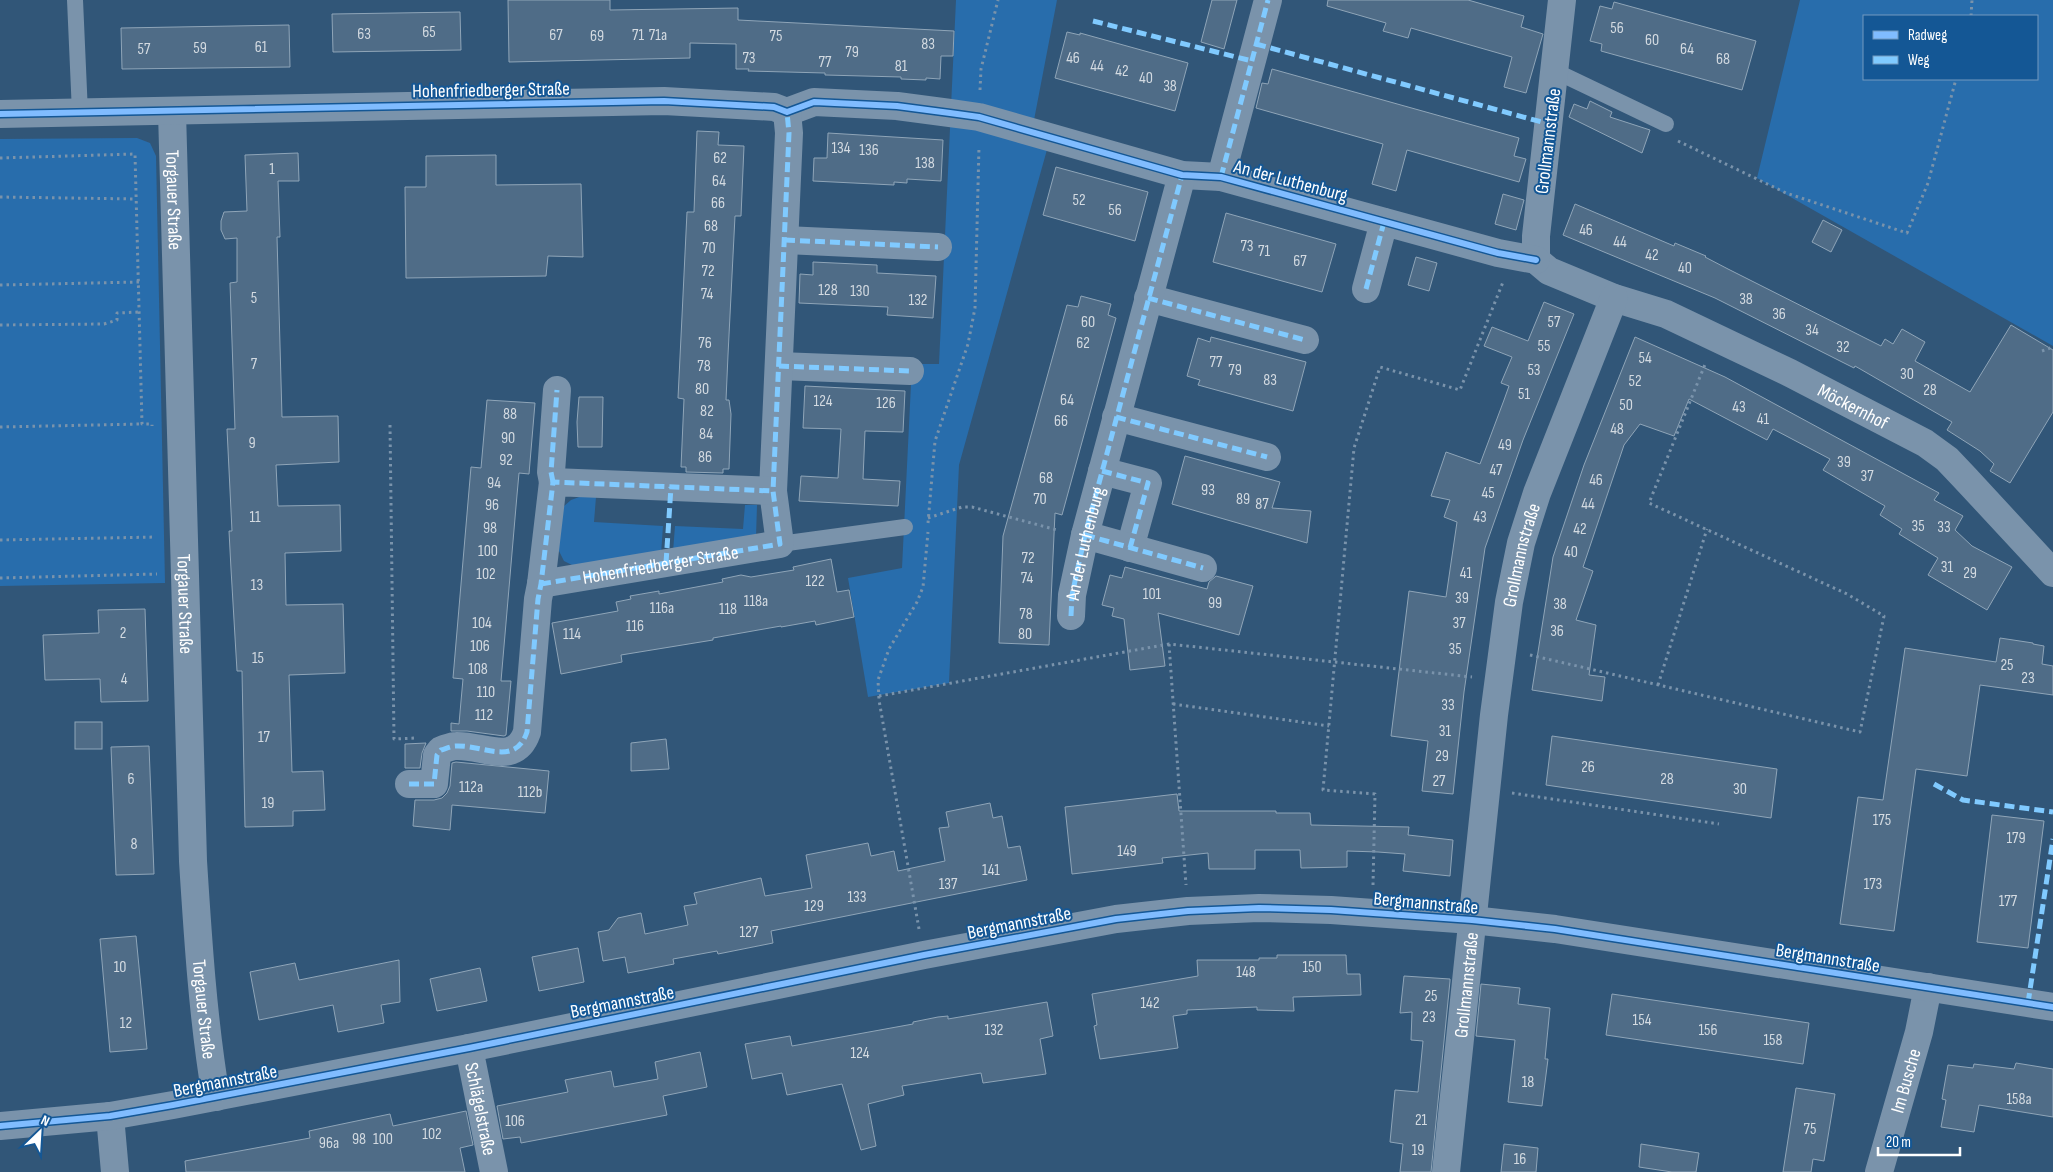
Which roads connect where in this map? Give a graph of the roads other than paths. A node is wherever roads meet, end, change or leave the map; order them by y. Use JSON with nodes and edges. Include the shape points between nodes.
{"nodes":[{"id":1,"x":75,"y":0,"type":"edge"},
{"id":2,"x":1268,"y":0,"type":"edge"},
{"id":3,"x":1562,"y":0,"type":"edge"},
{"id":4,"x":1555,"y":71,"type":"junction"},
{"id":5,"x":172,"y":112,"type":"junction"},
{"id":6,"x":787,"y":112,"type":"junction"},
{"id":7,"x":80,"y":113,"type":"junction"},
{"id":8,"x":0,"y":114,"type":"edge"},
{"id":9,"x":1666,"y":124,"type":"road end"},
{"id":10,"x":1182,"y":175,"type":"junction"},
{"id":11,"x":1221,"y":177,"type":"junction"},
{"id":12,"x":1384,"y":222,"type":"junction"},
{"id":13,"x":785,"y":240,"type":"junction"},
{"id":14,"x":938,"y":247,"type":"dead end"},
{"id":15,"x":1525,"y":258,"type":"junction"},
{"id":16,"x":1366,"y":289,"type":"dead end"},
{"id":17,"x":1148,"y":298,"type":"junction"},
{"id":18,"x":1614,"y":298,"type":"junction"},
{"id":19,"x":1305,"y":340,"type":"dead end"},
{"id":20,"x":779,"y":366,"type":"junction"},
{"id":21,"x":910,"y":371,"type":"dead end"},
{"id":22,"x":557,"y":390,"type":"dead end"},
{"id":23,"x":1116,"y":417,"type":"junction"},
{"id":24,"x":1267,"y":457,"type":"dead end"},
{"id":25,"x":1102,"y":471,"type":"junction"},
{"id":26,"x":553,"y":482,"type":"junction"},
{"id":27,"x":773,"y":491,"type":"junction"},
{"id":28,"x":905,"y":527,"type":"road end"},
{"id":29,"x":1085,"y":535,"type":"junction"},
{"id":30,"x":780,"y":544,"type":"junction"},
{"id":31,"x":1130,"y":548,"type":"junction"},
{"id":32,"x":1203,"y":568,"type":"dead end"},
{"id":33,"x":2053,"y":574,"type":"edge"},
{"id":34,"x":542,"y":584,"type":"junction"},
{"id":35,"x":1071,"y":616,"type":"dead end"},
{"id":36,"x":409,"y":784,"type":"dead end"},
{"id":37,"x":1472,"y":920,"type":"junction"},
{"id":38,"x":1928,"y":988,"type":"junction"},
{"id":39,"x":2053,"y":1007,"type":"edge"},
{"id":40,"x":469,"y":1048,"type":"junction"},
{"id":41,"x":216,"y":1097,"type":"junction"},
{"id":42,"x":110,"y":1116,"type":"junction"},
{"id":43,"x":0,"y":1126,"type":"edge"},
{"id":44,"x":115,"y":1172,"type":"edge"},
{"id":45,"x":494,"y":1172,"type":"edge"},
{"id":46,"x":1446,"y":1172,"type":"edge"},
{"id":47,"x":1879,"y":1172,"type":"edge"}],
"edges":[{"from":1,"to":7,"type":"lane"},
{"from":2,"to":11,"type":"street","name":"An der Luthenburg"},
{"from":3,"to":4,"type":"street","name":"Grollmannstraße"},
{"from":4,"to":9,"type":"lane"},
{"from":4,"to":15,"type":"street","name":"Grollmannstraße","via":[[1536,236]]},
{"from":5,"to":6,"type":"street","name":"Hohenfriedberger Straße","via":[[664,101],[774,107]]},
{"from":5,"to":7,"type":"street","name":"Hohenfriedberger Straße"},
{"from":5,"to":41,"type":"street","name":"Torgauer Straße","via":[[193,861],[201,980]]},
{"from":6,"to":10,"type":"street","name":"An der Luthenburg","via":[[814,102],[897,106],[980,118]]},
{"from":6,"to":13,"type":"street"},
{"from":7,"to":8,"type":"street","name":"Hohenfriedberger Straße"},
{"from":10,"to":11,"type":"street","name":"An der Luthenburg"},
{"from":10,"to":17,"type":"street","name":"An der Luthenburg"},
{"from":11,"to":12,"type":"street","name":"An der Luthenburg"},
{"from":12,"to":15,"type":"street","name":"An der Luthenburg"},
{"from":12,"to":16,"type":"street"},
{"from":13,"to":14,"type":"street"},
{"from":13,"to":20,"type":"street"},
{"from":15,"to":18,"type":"street"},
{"from":17,"to":19,"type":"street"},
{"from":17,"to":23,"type":"street","name":"An der Luthenburg"},
{"from":18,"to":33,"type":"street","name":"Möckernhof","via":[[1666,314],[1925,443],[1947,459]]},
{"from":18,"to":37,"type":"street","name":"Grollmannstraße","via":[[1537,492],[1521,543],[1509,602]]},
{"from":20,"to":21,"type":"street"},
{"from":20,"to":27,"type":"street"},
{"from":22,"to":26,"type":"street"},
{"from":23,"to":24,"type":"street"},
{"from":23,"to":25,"type":"street","name":"An der Luthenburg"},
{"from":25,"to":29,"type":"street","name":"An der Luthenburg"},
{"from":25,"to":31,"type":"street","name":"An der Luthenburg","via":[[1148,483]]},
{"from":26,"to":27,"type":"street"},
{"from":26,"to":34,"type":"street"},
{"from":27,"to":30,"type":"street"},
{"from":28,"to":30,"type":"lane","name":"Hohenfriedberger Straße"},
{"from":29,"to":31,"type":"street"},
{"from":29,"to":35,"type":"street","name":"An der Luthenburg","via":[[1072,595]]},
{"from":30,"to":34,"type":"street","name":"Hohenfriedberger Straße"},
{"from":31,"to":32,"type":"street"},
{"from":34,"to":36,"type":"street","via":[[527,732],[520,747],[509,752],[455,746],[441,750],[437,755],[434,784]]},
{"from":37,"to":38,"type":"street","name":"Bergmannstraße","via":[[1555,929]]},
{"from":37,"to":40,"type":"street","name":"Bergmannstraße","via":[[1259,908],[1116,919]]},
{"from":37,"to":46,"type":"street","name":"Grollmannstraße"},
{"from":38,"to":39,"type":"street","name":"Bergmannstraße"},
{"from":38,"to":47,"type":"street","name":"Im Busche","via":[[1919,1032]]},
{"from":40,"to":41,"type":"street","name":"Bergmannstraße"},
{"from":40,"to":45,"type":"street","name":"Schlägelstraße"},
{"from":41,"to":42,"type":"street","name":"Bergmannstraße"},
{"from":42,"to":43,"type":"street","name":"Bergmannstraße"},
{"from":42,"to":44,"type":"street"}]}
